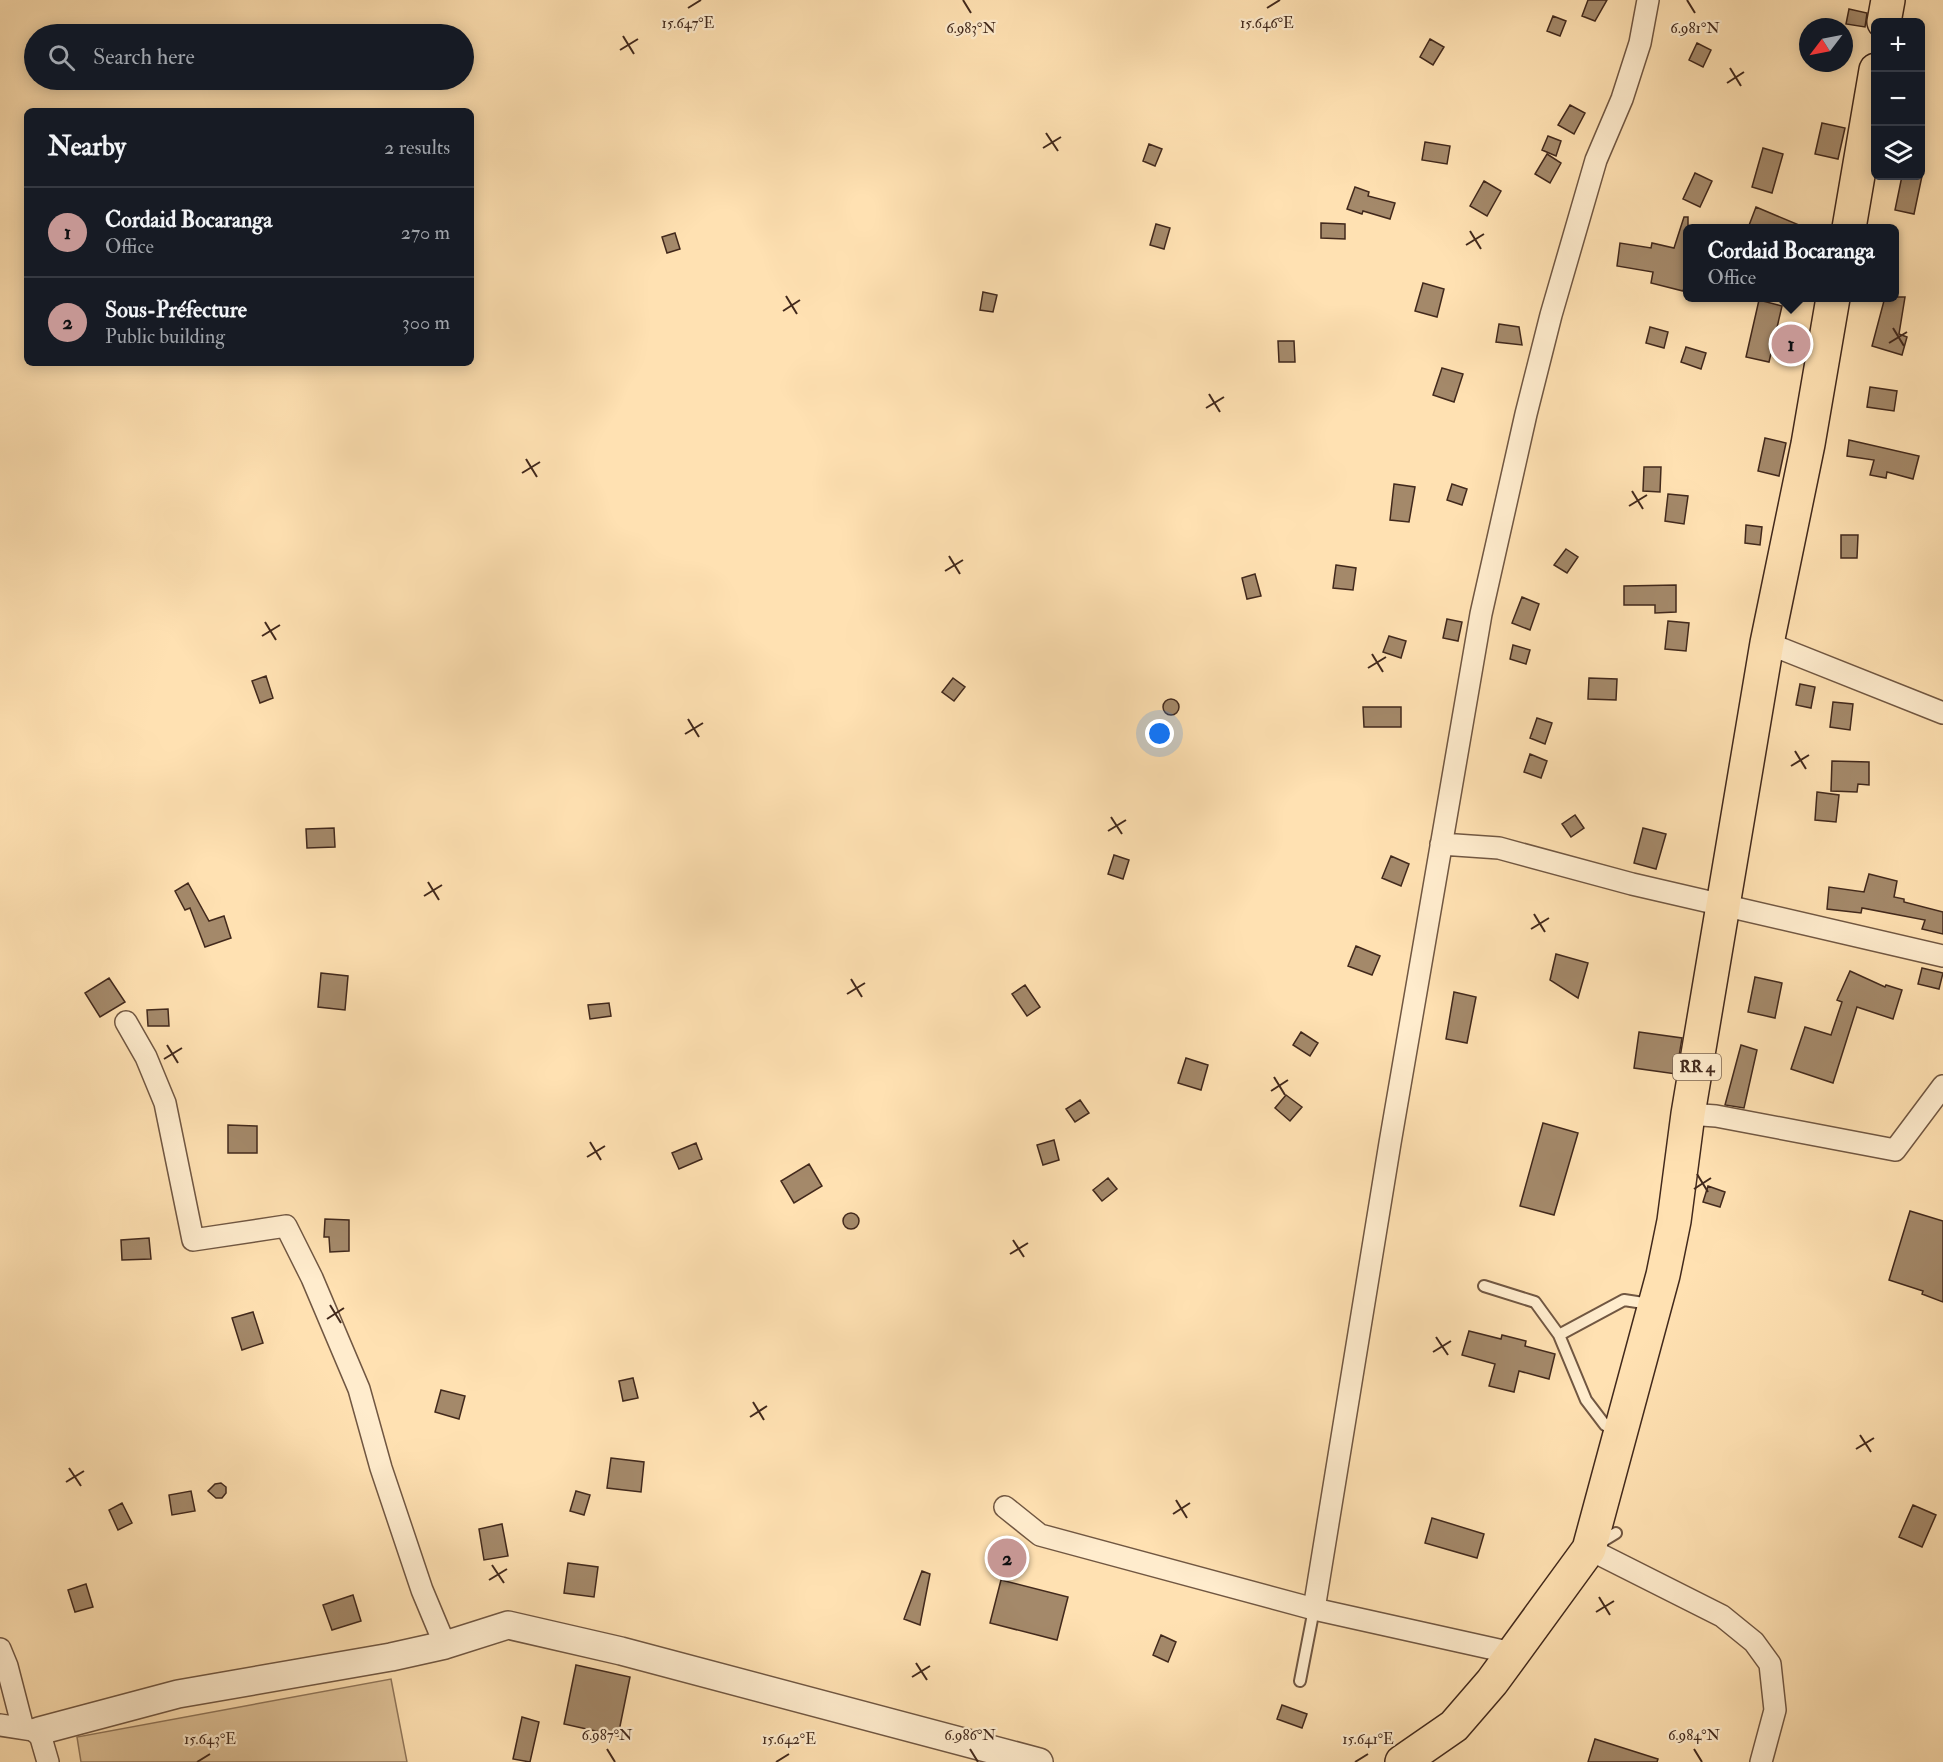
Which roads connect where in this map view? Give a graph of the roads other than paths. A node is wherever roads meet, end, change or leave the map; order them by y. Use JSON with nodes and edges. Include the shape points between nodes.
{"nodes":[{"id":1,"x":1648,"y":0,"type":"edge"},
{"id":2,"x":1888,"y":0,"type":"edge"},
{"id":3,"x":1885,"y":18,"type":"edge"},
{"id":4,"x":1875,"y":72,"type":"edge"},
{"id":5,"x":1850,"y":224,"type":"edge"},
{"id":6,"x":1832,"y":302,"type":"edge"},
{"id":7,"x":1767,"y":643,"type":"junction"},
{"id":8,"x":1943,"y":713,"type":"edge"},
{"id":9,"x":1441,"y":844,"type":"junction"},
{"id":10,"x":1722,"y":904,"type":"junction"},
{"id":11,"x":1943,"y":956,"type":"edge"},
{"id":12,"x":126,"y":1022,"type":"dead end"},
{"id":13,"x":1943,"y":1086,"type":"edge"},
{"id":14,"x":1688,"y":1114,"type":"junction"},
{"id":15,"x":1484,"y":1286,"type":"dead end"},
{"id":16,"x":1654,"y":1304,"type":"junction"},
{"id":17,"x":1559,"y":1335,"type":"junction"},
{"id":18,"x":1619,"y":1433,"type":"junction"},
{"id":19,"x":1005,"y":1507,"type":"dead end"},
{"id":20,"x":1602,"y":1541,"type":"junction"},
{"id":21,"x":1314,"y":1609,"type":"junction"},
{"id":22,"x":445,"y":1645,"type":"junction"},
{"id":23,"x":0,"y":1649,"type":"edge"},
{"id":24,"x":1512,"y":1653,"type":"junction"},
{"id":25,"x":1300,"y":1681,"type":"dead end"},
{"id":26,"x":0,"y":1725,"type":"edge"},
{"id":27,"x":31,"y":1730,"type":"junction"},
{"id":28,"x":48,"y":1762,"type":"edge"},
{"id":29,"x":1040,"y":1762,"type":"edge"},
{"id":30,"x":1402,"y":1762,"type":"edge"},
{"id":31,"x":1761,"y":1762,"type":"edge"}],
"edges":[{"from":1,"to":9,"type":"street","via":[[1640,43],[1622,99],[1596,160],[1526,414],[1481,614]]},
{"from":2,"to":3,"type":"main road"},
{"from":4,"to":5,"type":"main road"},
{"from":6,"to":7,"type":"main road","number":"RR 4"},
{"from":7,"to":8,"type":"street"},
{"from":7,"to":10,"type":"main road","number":"RR 4"},
{"from":9,"to":10,"type":"street","via":[[1499,848]]},
{"from":9,"to":21,"type":"street"},
{"from":10,"to":11,"type":"street"},
{"from":10,"to":14,"type":"main road","number":"RR 4"},
{"from":12,"to":22,"type":"street","via":[[165,1103],[193,1240],[286,1226],[359,1389],[381,1468]]},
{"from":13,"to":14,"type":"street","via":[[1895,1150]]},
{"from":14,"to":16,"type":"main road","number":"RR 4","via":[[1674,1221]]},
{"from":15,"to":17,"type":"lane","via":[[1534,1302]]},
{"from":16,"to":17,"type":"lane","via":[[1624,1299]]},
{"from":16,"to":18,"type":"main road","number":"RR 4"},
{"from":17,"to":18,"type":"lane","via":[[1586,1400],[1605,1425]]},
{"from":18,"to":20,"type":"main road","number":"RR 4"},
{"from":19,"to":21,"type":"street","via":[[1040,1534]]},
{"from":20,"to":24,"type":"main road","number":"RR 4"},
{"from":20,"to":31,"type":"street","via":[[1722,1617],[1754,1642],[1770,1664],[1775,1710]]},
{"from":21,"to":24,"type":"street"},
{"from":21,"to":25,"type":"lane"},
{"from":22,"to":27,"type":"street","via":[[177,1694]]},
{"from":22,"to":29,"type":"street","via":[[508,1625],[621,1651]]},
{"from":23,"to":27,"type":"street"},
{"from":24,"to":30,"type":"main road","number":"RR 4","via":[[1454,1726]]},
{"from":26,"to":27,"type":"street"},
{"from":27,"to":28,"type":"street"}]}
